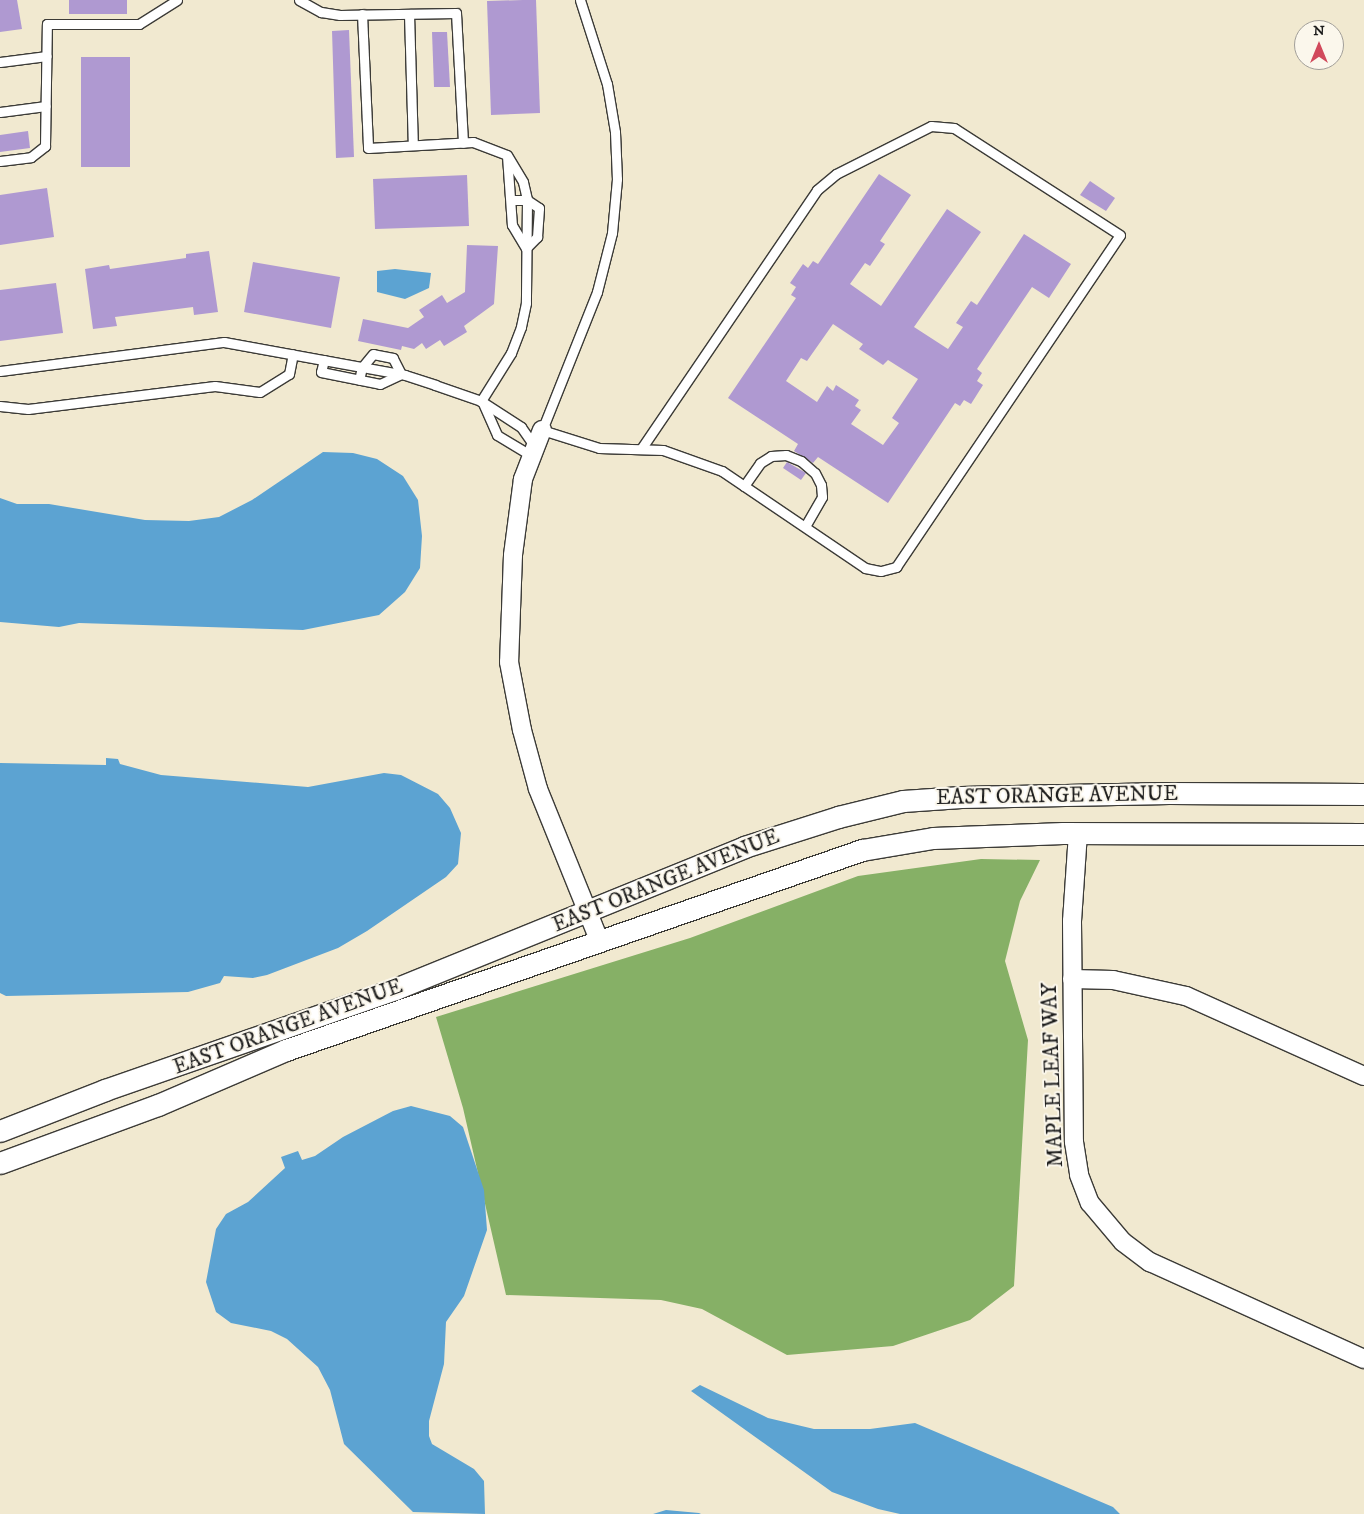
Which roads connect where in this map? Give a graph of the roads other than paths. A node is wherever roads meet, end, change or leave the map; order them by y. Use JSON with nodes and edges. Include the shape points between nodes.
{"nodes":[{"id":1,"x":177,"y":0,"type":"edge"},
{"id":2,"x":299,"y":0,"type":"edge"},
{"id":3,"x":580,"y":0,"type":"edge"},
{"id":4,"x":362,"y":14,"type":"junction"},
{"id":5,"x":409,"y":14,"type":"junction"},
{"id":6,"x":47,"y":56,"type":"junction"},
{"id":7,"x":0,"y":62,"type":"edge"},
{"id":8,"x":46,"y":106,"type":"junction"},
{"id":9,"x":0,"y":112,"type":"edge"},
{"id":10,"x":463,"y":143,"type":"junction"},
{"id":11,"x":413,"y":145,"type":"junction"},
{"id":12,"x":507,"y":155,"type":"junction"},
{"id":13,"x":0,"y":162,"type":"edge"},
{"id":14,"x":511,"y":200,"type":"junction"},
{"id":15,"x":527,"y":200,"type":"junction"},
{"id":16,"x":526,"y":248,"type":"junction"},
{"id":17,"x":293,"y":354,"type":"junction"},
{"id":18,"x":324,"y":360,"type":"junction"},
{"id":19,"x":362,"y":367,"type":"junction"},
{"id":20,"x":0,"y":370,"type":"edge"},
{"id":21,"x":400,"y":374,"type":"junction"},
{"id":22,"x":359,"y":380,"type":"junction"},
{"id":23,"x":482,"y":401,"type":"junction"},
{"id":24,"x":0,"y":406,"type":"edge"},
{"id":25,"x":542,"y":430,"type":"junction"},
{"id":26,"x":641,"y":449,"type":"junction"},
{"id":27,"x":534,"y":452,"type":"junction"},
{"id":28,"x":744,"y":486,"type":"junction"},
{"id":29,"x":804,"y":527,"type":"junction"},
{"id":30,"x":1364,"y":794,"type":"edge"},
{"id":31,"x":1078,"y":833,"type":"junction"},
{"id":32,"x":1364,"y":834,"type":"edge"},
{"id":33,"x":585,"y":913,"type":"junction"},
{"id":34,"x":599,"y":940,"type":"junction"},
{"id":35,"x":1072,"y":979,"type":"junction"},
{"id":36,"x":1364,"y":1076,"type":"edge"},
{"id":37,"x":0,"y":1132,"type":"edge"},
{"id":38,"x":0,"y":1163,"type":"edge"},
{"id":39,"x":1364,"y":1360,"type":"edge"}],
"edges":[{"from":1,"to":6,"type":"lane","via":[[139,24],[47,24]]},
{"from":2,"to":4,"type":"lane","via":[[321,12]]},
{"from":3,"to":25,"type":"lane","via":[[607,84],[615,132],[617,179],[612,233],[597,292]]},
{"from":4,"to":5,"type":"lane"},
{"from":4,"to":11,"type":"lane","via":[[368,148]]},
{"from":5,"to":10,"type":"lane","via":[[456,13]]},
{"from":5,"to":11,"type":"lane"},
{"from":6,"to":7,"type":"lane"},
{"from":6,"to":8,"type":"lane"},
{"from":8,"to":9,"type":"lane"},
{"from":8,"to":13,"type":"lane","via":[[44,146],[31,157]]},
{"from":10,"to":11,"type":"lane"},
{"from":10,"to":12,"type":"lane","via":[[486,146]]},
{"from":12,"to":14,"type":"lane","via":[[506,181]]},
{"from":12,"to":15,"type":"lane","via":[[523,182]]},
{"from":14,"to":15,"type":"lane"},
{"from":14,"to":16,"type":"lane","via":[[512,225]]},
{"from":15,"to":16,"type":"lane"},
{"from":15,"to":16,"type":"lane","via":[[539,208],[540,228],[537,237]]},
{"from":16,"to":23,"type":"lane","via":[[526,302],[521,327],[511,353]]},
{"from":17,"to":18,"type":"lane"},
{"from":17,"to":20,"type":"lane","via":[[224,342]]},
{"from":17,"to":24,"type":"lane","via":[[289,374],[260,392],[215,386],[28,409]]},
{"from":18,"to":19,"type":"lane"},
{"from":18,"to":22,"type":"lane","via":[[321,372]]},
{"from":19,"to":21,"type":"lane"},
{"from":19,"to":21,"type":"lane","via":[[373,354],[393,358]]},
{"from":19,"to":22,"type":"lane"},
{"from":21,"to":22,"type":"lane","via":[[380,384]]},
{"from":21,"to":23,"type":"lane"},
{"from":23,"to":27,"type":"lane","via":[[521,427]]},
{"from":23,"to":27,"type":"lane","via":[[497,435]]},
{"from":25,"to":26,"type":"lane","via":[[600,448]]},
{"from":25,"to":27,"type":"street"},
{"from":26,"to":28,"type":"lane","via":[[663,450],[722,471]]},
{"from":26,"to":29,"type":"lane","via":[[817,190],[836,174],[932,126],[954,128],[1120,235],[896,567],[881,571],[865,568]]},
{"from":27,"to":33,"type":"street","via":[[523,480],[513,555],[509,662],[522,730],[538,788]]},
{"from":28,"to":29,"type":"lane"},
{"from":28,"to":29,"type":"lane","via":[[760,463],[771,456],[786,454],[801,461],[821,485],[822,497]]},
{"from":30,"to":33,"type":"street","name":"EAST ORANGE AVENUE","via":[[1169,793],[903,801],[830,819],[753,844]]},
{"from":31,"to":32,"type":"street","name":"EAST ORANGE AVENUE"},
{"from":31,"to":34,"type":"street","name":"EAST ORANGE AVENUE","via":[[932,838],[862,850]]},
{"from":31,"to":35,"type":"street","name":"MAPLE LEAF WAY"},
{"from":33,"to":34,"type":"street"},
{"from":33,"to":37,"type":"street","name":"EAST ORANGE AVENUE","via":[[395,989],[105,1090]]},
{"from":34,"to":38,"type":"street","name":"EAST ORANGE AVENUE","via":[[286,1050],[158,1105]]},
{"from":35,"to":36,"type":"street","via":[[1113,980],[1186,996]]},
{"from":35,"to":39,"type":"street","name":"MAPLE LEAF WAY","via":[[1074,1142],[1079,1175],[1090,1203],[1106,1226],[1150,1262]]}]}
